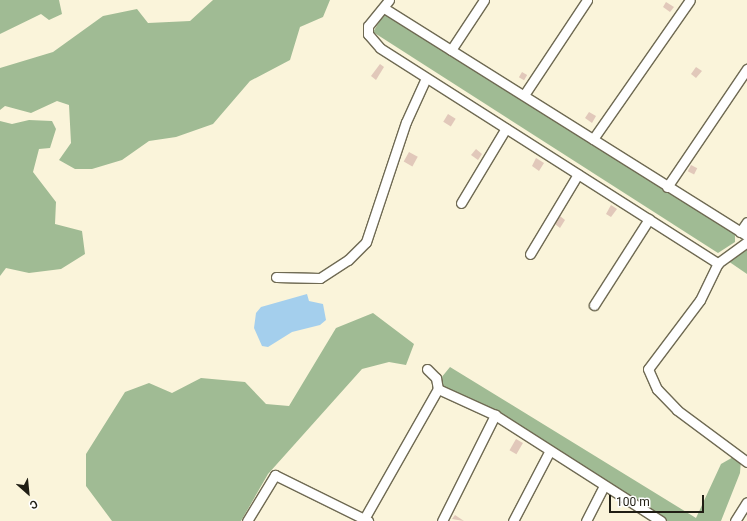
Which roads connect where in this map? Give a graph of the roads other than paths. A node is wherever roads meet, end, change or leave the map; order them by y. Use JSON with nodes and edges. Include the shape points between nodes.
{"nodes":[{"id":1,"x":484,"y":0,"type":"edge"},
{"id":2,"x":587,"y":0,"type":"edge"},
{"id":3,"x":690,"y":0,"type":"edge"},
{"id":4,"x":387,"y":4,"type":"edge"},
{"id":5,"x":451,"y":50,"type":"junction"},
{"id":6,"x":747,"y":69,"type":"edge"},
{"id":7,"x":426,"y":78,"type":"junction"},
{"id":8,"x":524,"y":95,"type":"junction"},
{"id":9,"x":506,"y":128,"type":"junction"},
{"id":10,"x":593,"y":138,"type":"junction"},
{"id":11,"x":578,"y":174,"type":"junction"},
{"id":12,"x":667,"y":187,"type":"junction"},
{"id":13,"x":461,"y":203,"type":"dead end"},
{"id":14,"x":648,"y":219,"type":"junction"},
{"id":15,"x":747,"y":222,"type":"edge"},
{"id":16,"x":744,"y":234,"type":"edge"},
{"id":17,"x":747,"y":242,"type":"edge"},
{"id":18,"x":530,"y":254,"type":"dead end"},
{"id":19,"x":718,"y":263,"type":"junction"},
{"id":20,"x":276,"y":277,"type":"dead end"},
{"id":21,"x":594,"y":305,"type":"dead end"},
{"id":22,"x":427,"y":369,"type":"dead end"},
{"id":23,"x":438,"y":389,"type":"junction"},
{"id":24,"x":495,"y":415,"type":"junction"},
{"id":25,"x":549,"y":452,"type":"junction"},
{"id":26,"x":747,"y":462,"type":"edge"},
{"id":27,"x":604,"y":486,"type":"junction"},
{"id":28,"x":747,"y":502,"type":"edge"},
{"id":29,"x":366,"y":520,"type":"edge"},
{"id":30,"x":247,"y":521,"type":"edge"},
{"id":31,"x":442,"y":521,"type":"edge"},
{"id":32,"x":513,"y":521,"type":"edge"},
{"id":33,"x":586,"y":521,"type":"edge"},
{"id":34,"x":661,"y":521,"type":"edge"},
{"id":35,"x":735,"y":521,"type":"edge"}],
"edges":[{"from":1,"to":5,"type":"street"},
{"from":2,"to":8,"type":"street"},
{"from":3,"to":10,"type":"street"},
{"from":4,"to":5,"type":"street"},
{"from":4,"to":7,"type":"street","via":[[368,26],[372,41]]},
{"from":5,"to":8,"type":"street"},
{"from":6,"to":12,"type":"street"},
{"from":7,"to":9,"type":"street"},
{"from":7,"to":20,"type":"street","via":[[406,122],[366,242],[344,264],[320,278]]},
{"from":8,"to":10,"type":"street"},
{"from":9,"to":11,"type":"street"},
{"from":9,"to":13,"type":"street"},
{"from":10,"to":12,"type":"street"},
{"from":11,"to":14,"type":"street"},
{"from":11,"to":18,"type":"street"},
{"from":12,"to":16,"type":"street"},
{"from":14,"to":19,"type":"street"},
{"from":14,"to":21,"type":"street"},
{"from":15,"to":16,"type":"street"},
{"from":17,"to":19,"type":"street"},
{"from":19,"to":26,"type":"street","via":[[700,300],[648,369],[658,389],[677,410]]},
{"from":22,"to":23,"type":"street","via":[[436,378]]},
{"from":23,"to":24,"type":"street"},
{"from":23,"to":29,"type":"street"},
{"from":24,"to":25,"type":"street"},
{"from":24,"to":31,"type":"street"},
{"from":25,"to":27,"type":"street"},
{"from":25,"to":32,"type":"street"},
{"from":27,"to":33,"type":"street"},
{"from":27,"to":34,"type":"street"},
{"from":28,"to":35,"type":"street"},
{"from":29,"to":30,"type":"street","via":[[275,475]]}]}
